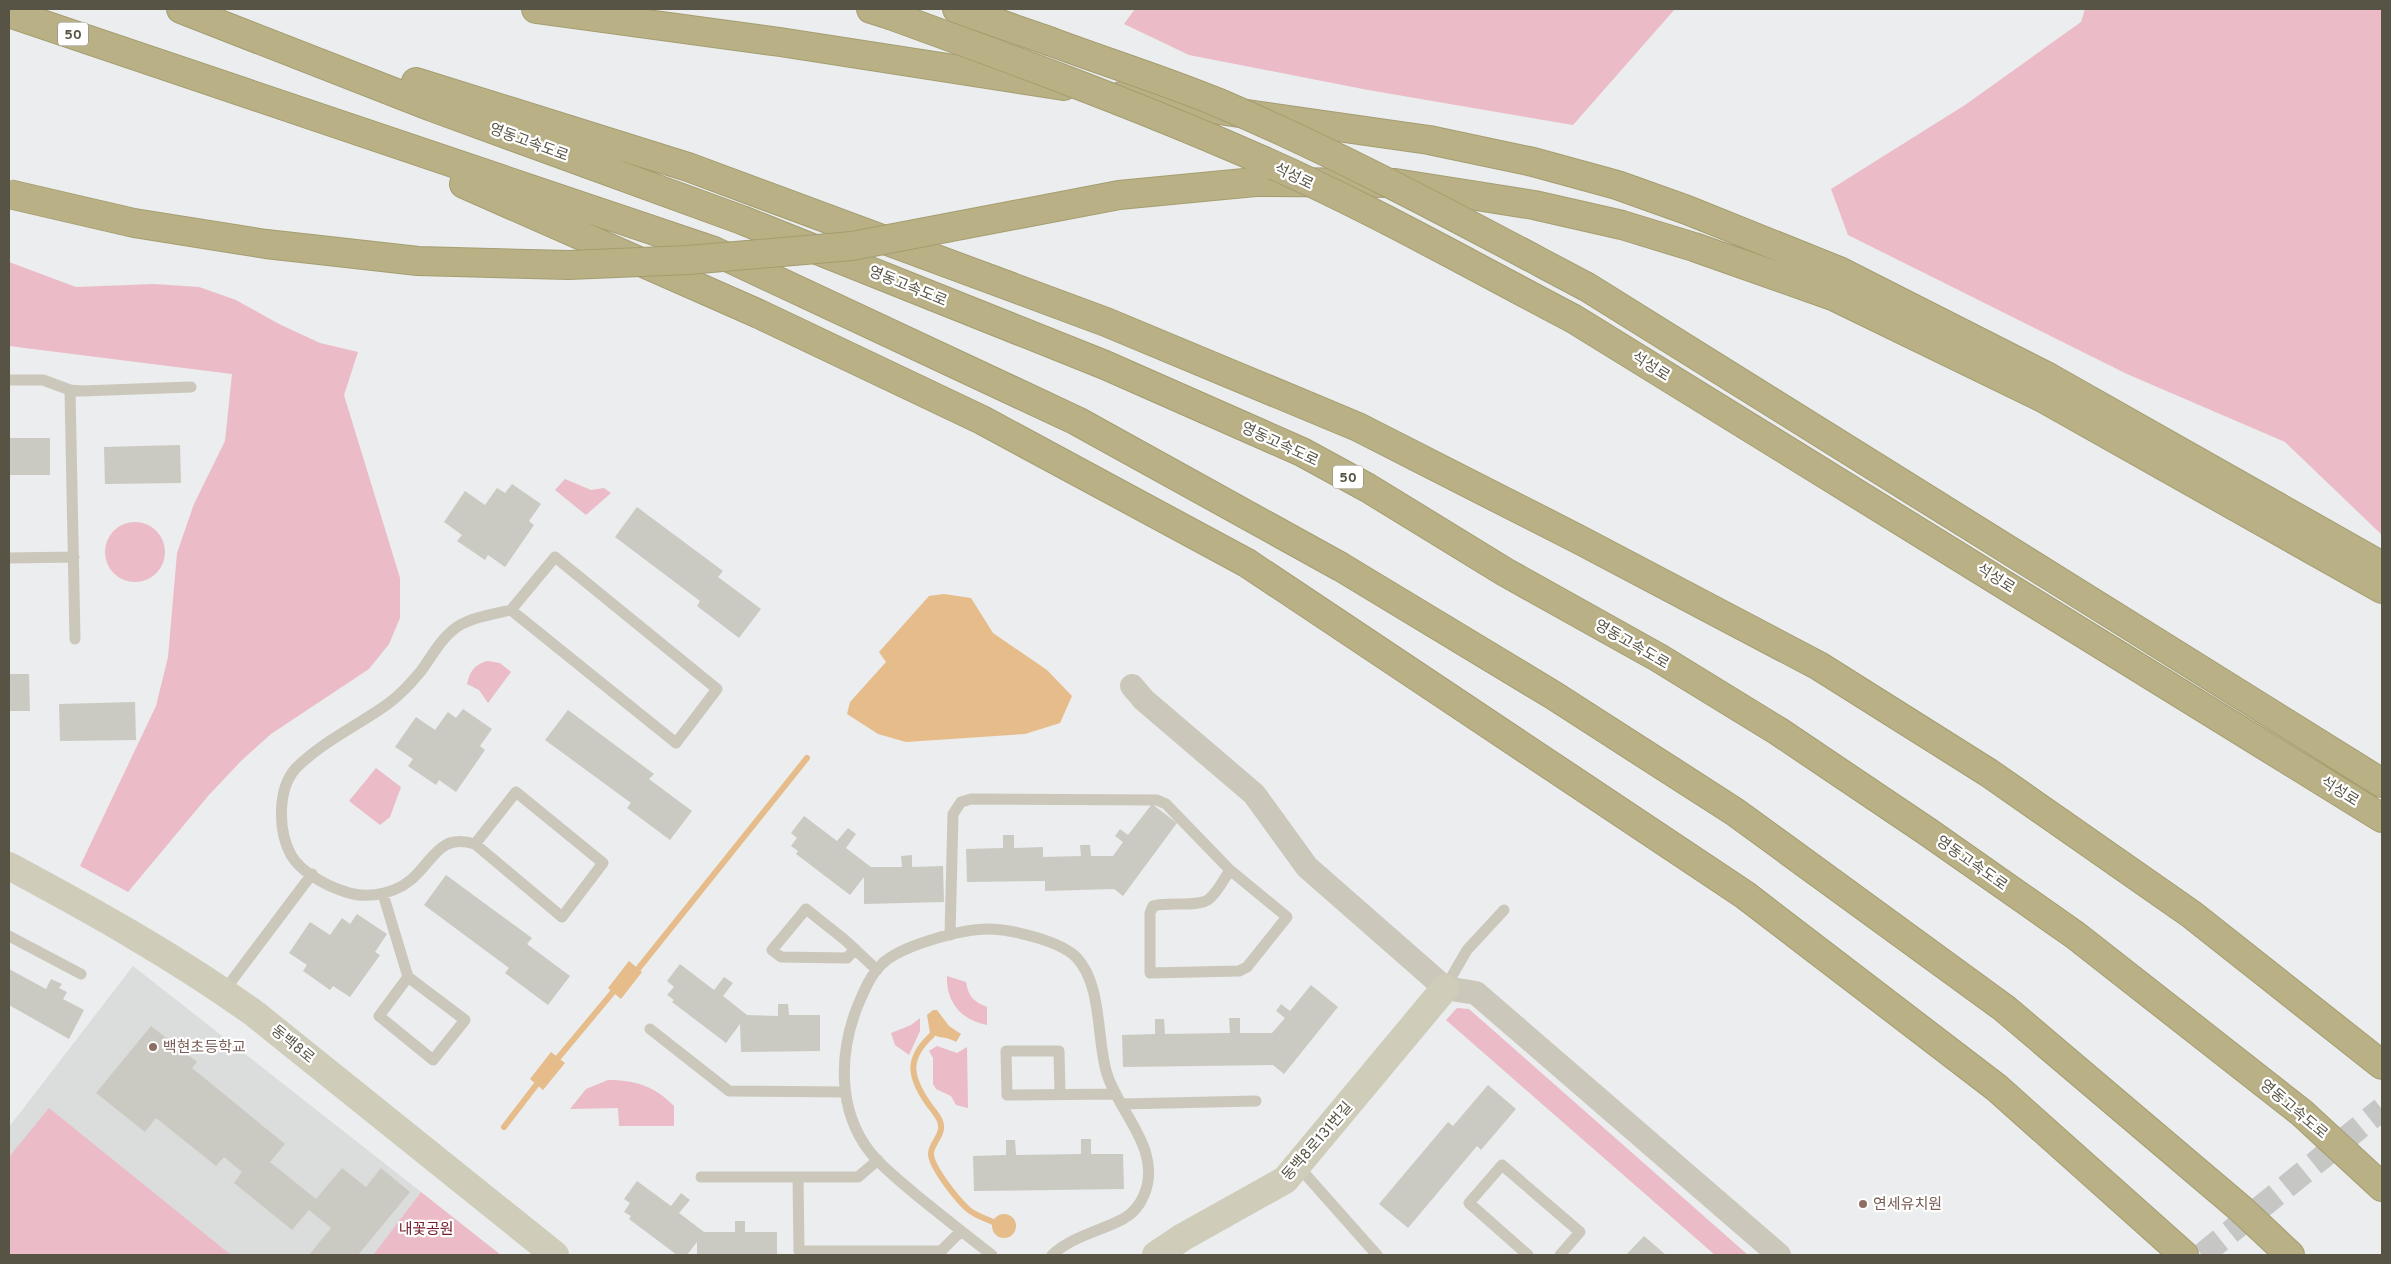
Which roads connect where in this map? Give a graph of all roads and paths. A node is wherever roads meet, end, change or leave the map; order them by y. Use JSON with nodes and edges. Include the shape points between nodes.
{"nodes":[{"id":1,"x":182,"y":9,"type":"edge"},
{"id":2,"x":536,"y":9,"type":"edge"},
{"id":3,"x":957,"y":9,"type":"edge"},
{"id":4,"x":881,"y":12,"type":"edge"},
{"id":5,"x":9,"y":13,"type":"edge"},
{"id":6,"x":137,"y":55,"type":"junction"},
{"id":7,"x":9,"y":194,"type":"edge"},
{"id":8,"x":9,"y":380,"type":"edge"},
{"id":9,"x":191,"y":387,"type":"dead end"},
{"id":10,"x":70,"y":390,"type":"junction"},
{"id":11,"x":9,"y":558,"type":"edge"},
{"id":12,"x":74,"y":558,"type":"junction"},
{"id":13,"x":2382,"y":566,"type":"edge"},
{"id":14,"x":2382,"y":589,"type":"edge"},
{"id":15,"x":511,"y":610,"type":"junction"},
{"id":16,"x":76,"y":639,"type":"dead end"},
{"id":17,"x":1132,"y":686,"type":"dead end"},
{"id":18,"x":2382,"y":783,"type":"edge"},
{"id":19,"x":2382,"y":818,"type":"edge"},
{"id":20,"x":475,"y":844,"type":"junction"},
{"id":21,"x":9,"y":866,"type":"edge"},
{"id":22,"x":1230,"y":870,"type":"junction"},
{"id":23,"x":312,"y":874,"type":"junction"},
{"id":24,"x":383,"y":894,"type":"junction"},
{"id":25,"x":1504,"y":910,"type":"dead end"},
{"id":26,"x":950,"y":935,"type":"junction"},
{"id":27,"x":9,"y":936,"type":"edge"},
{"id":28,"x":854,"y":949,"type":"junction"},
{"id":29,"x":877,"y":970,"type":"junction"},
{"id":30,"x":81,"y":974,"type":"dead end"},
{"id":31,"x":408,"y":976,"type":"junction"},
{"id":32,"x":1445,"y":988,"type":"junction"},
{"id":33,"x":224,"y":991,"type":"junction"},
{"id":34,"x":650,"y":1029,"type":"dead end"},
{"id":35,"x":2382,"y":1065,"type":"edge"},
{"id":36,"x":845,"y":1092,"type":"junction"},
{"id":37,"x":1060,"y":1094,"type":"junction"},
{"id":38,"x":1116,"y":1094,"type":"junction"},
{"id":39,"x":1256,"y":1101,"type":"dead end"},
{"id":40,"x":1122,"y":1104,"type":"junction"},
{"id":41,"x":878,"y":1160,"type":"junction"},
{"id":42,"x":1298,"y":1166,"type":"junction"},
{"id":43,"x":701,"y":1177,"type":"dead end"},
{"id":44,"x":798,"y":1177,"type":"junction"},
{"id":45,"x":2382,"y":1187,"type":"edge"},
{"id":46,"x":961,"y":1231,"type":"junction"},
{"id":47,"x":555,"y":1255,"type":"edge"},
{"id":48,"x":992,"y":1255,"type":"edge"},
{"id":49,"x":1052,"y":1255,"type":"edge"},
{"id":50,"x":1156,"y":1255,"type":"edge"},
{"id":51,"x":1377,"y":1255,"type":"edge"},
{"id":52,"x":1528,"y":1255,"type":"edge"},
{"id":53,"x":1560,"y":1255,"type":"edge"},
{"id":54,"x":1778,"y":1255,"type":"edge"},
{"id":55,"x":2184,"y":1255,"type":"edge"},
{"id":56,"x":2290,"y":1255,"type":"edge"}],
"edges":[{"from":1,"to":35,"type":"highway","name":"영동고속도로","number":"50","via":[[688,167],[1106,322],[1358,427],[1819,666],[1989,772],[2191,914]]},
{"from":1,"to":45,"type":"highway","name":"영동고속도로","number":"50","via":[[432,107],[751,224],[1105,364],[1302,452],[1659,658],[1778,731],[1928,832],[2075,935],[2200,1032],[2302,1113]]},
{"from":2,"to":13,"type":"highway","via":[[790,43],[1187,106],[1429,140],[1533,162],[1617,185],[1839,271],[2048,377]]},
{"from":3,"to":18,"type":"highway","bridge":true,"via":[[1218,103],[1426,201],[1587,287]]},
{"from":4,"to":19,"type":"highway","name":"석성로","bridge":true,"via":[[1092,88],[1250,155],[1404,230],[1574,319]]},
{"from":5,"to":6,"type":"highway","number":"50"},
{"from":6,"to":55,"type":"highway","number":"50","via":[[507,201],[759,314],[982,420],[1246,563],[1745,895],[1997,1088]]},
{"from":6,"to":56,"type":"highway","number":"50","via":[[714,251],[1077,421],[1341,567],[1553,695],[1735,812],[2004,1008],[2241,1209]]},
{"from":7,"to":14,"type":"highway","bridge":true,"via":[[134,223],[266,244],[418,261],[569,265],[707,259],[852,246],[1119,195],[1255,182],[1395,183],[1534,205],[1622,224],[1823,293],[2043,398]]},
{"from":8,"to":10,"type":"lane","via":[[43,380]]},
{"from":9,"to":10,"type":"lane"},
{"from":10,"to":12,"type":"lane"},
{"from":11,"to":12,"type":"lane"},
{"from":12,"to":16,"type":"lane"},
{"from":15,"to":15,"type":"lane","via":[[676,743],[717,688],[555,558]]},
{"from":15,"to":23,"type":"lane","via":[[458,627],[399,694],[295,770],[284,794],[284,836],[292,856]]},
{"from":17,"to":32,"type":"street","via":[[1144,700],[1254,794],[1307,867]]},
{"from":20,"to":20,"type":"lane","via":[[516,792],[603,863],[562,917]]},
{"from":20,"to":24,"type":"lane","via":[[455,842],[443,846],[411,879]]},
{"from":21,"to":33,"type":"street","name":"동백8로","via":[[88,908]]},
{"from":22,"to":22,"type":"lane","via":[[1287,917],[1247,966],[1239,971],[1150,973],[1150,912],[1154,906],[1208,900]]},
{"from":22,"to":26,"type":"lane","via":[[1166,804],[1157,800],[971,799],[962,802],[953,814]]},
{"from":23,"to":24,"type":"lane","via":[[329,885],[357,895]]},
{"from":23,"to":33,"type":"lane"},
{"from":24,"to":31,"type":"lane"},
{"from":25,"to":32,"type":"lane","via":[[1467,950]]},
{"from":26,"to":29,"type":"lane","via":[[898,953]]},
{"from":26,"to":38,"type":"lane","via":[[989,929],[1015,933],[1061,947],[1075,956],[1088,972],[1104,1066]]},
{"from":27,"to":30,"type":"lane"},
{"from":28,"to":28,"type":"lane","via":[[806,909],[772,950],[781,957],[846,958]]},
{"from":28,"to":29,"type":"lane"},
{"from":29,"to":36,"type":"lane","via":[[862,995],[848,1034],[843,1072]]},
{"from":31,"to":31,"type":"lane","via":[[378,1016],[433,1060],[465,1020]]},
{"from":32,"to":42,"type":"street","name":"동백8로131번길"},
{"from":32,"to":54,"type":"street","via":[[1476,994]]},
{"from":33,"to":47,"type":"street","name":"동백8로"},
{"from":34,"to":36,"type":"lane","via":[[729,1091]]},
{"from":36,"to":41,"type":"lane","via":[[858,1131]]},
{"from":37,"to":37,"type":"lane","via":[[1007,1096],[1006,1050],[1059,1050]]},
{"from":37,"to":38,"type":"lane"},
{"from":38,"to":40,"type":"lane"},
{"from":39,"to":40,"type":"lane"},
{"from":40,"to":49,"type":"lane","via":[[1144,1148],[1148,1165],[1143,1198],[1123,1219],[1072,1240]]},
{"from":41,"to":44,"type":"lane","via":[[858,1177]]},
{"from":41,"to":46,"type":"lane"},
{"from":42,"to":50,"type":"street","name":"동백8로131번길","via":[[1270,1190]]},
{"from":42,"to":51,"type":"lane"},
{"from":43,"to":44,"type":"lane"},
{"from":44,"to":46,"type":"lane","via":[[799,1251],[941,1251]]},
{"from":46,"to":48,"type":"lane"},
{"from":52,"to":53,"type":"lane","via":[[1469,1203],[1502,1165],[1580,1232]]}]}
